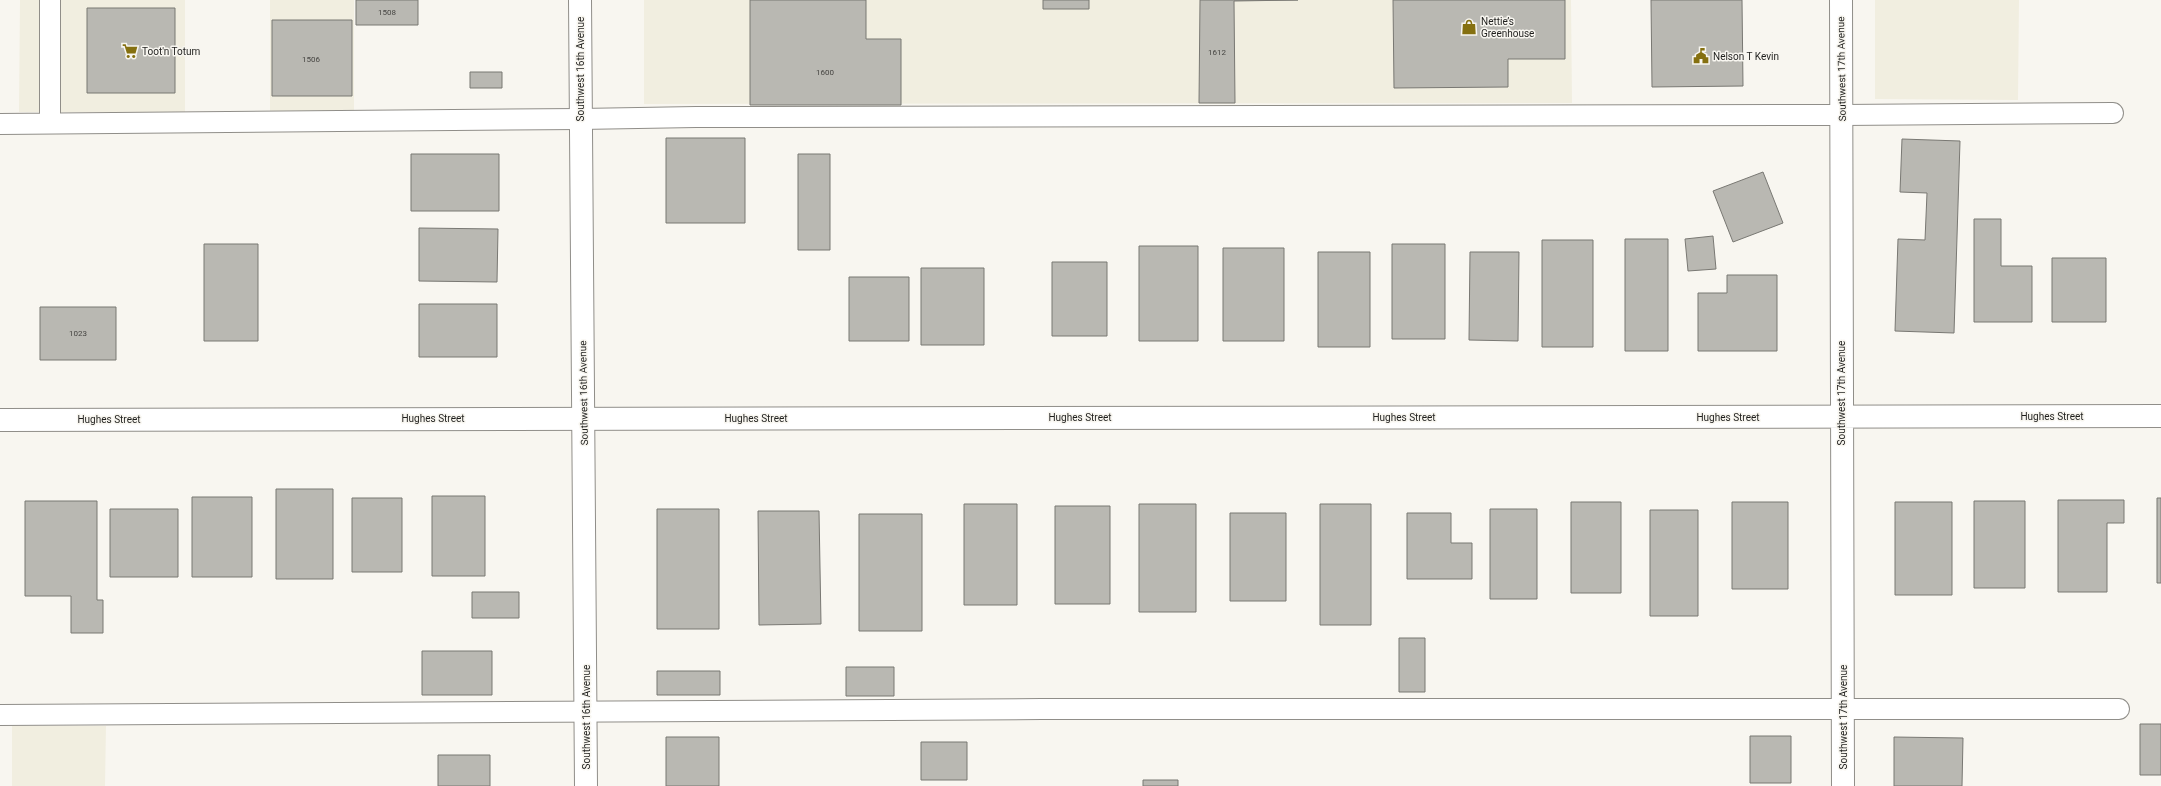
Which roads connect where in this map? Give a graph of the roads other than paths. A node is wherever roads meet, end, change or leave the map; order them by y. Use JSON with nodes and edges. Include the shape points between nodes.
{"nodes":[{"id":1,"x":50,"y":0,"type":"edge"},
{"id":2,"x":580,"y":0,"type":"edge"},
{"id":3,"x":1841,"y":0,"type":"edge"},
{"id":4,"x":2113,"y":113,"type":"dead end"},
{"id":5,"x":1842,"y":115,"type":"junction"},
{"id":6,"x":580,"y":120,"type":"junction"},
{"id":7,"x":50,"y":123,"type":"junction"},
{"id":8,"x":0,"y":124,"type":"edge"},
{"id":9,"x":2161,"y":416,"type":"edge"},
{"id":10,"x":1841,"y":417,"type":"junction"},
{"id":11,"x":583,"y":418,"type":"junction"},
{"id":12,"x":0,"y":420,"type":"edge"},
{"id":13,"x":1843,"y":707,"type":"junction"},
{"id":14,"x":2119,"y":709,"type":"dead end"},
{"id":15,"x":586,"y":710,"type":"junction"},
{"id":16,"x":0,"y":715,"type":"edge"},
{"id":17,"x":586,"y":786,"type":"edge"},
{"id":18,"x":1843,"y":786,"type":"edge"}],
"edges":[{"from":1,"to":7,"type":"lane"},
{"from":2,"to":6,"type":"street","name":"Southwest 16th Avenue"},
{"from":3,"to":5,"type":"street","name":"Southwest 17th Avenue"},
{"from":4,"to":5,"type":"lane"},
{"from":5,"to":6,"type":"lane","via":[[696,116]]},
{"from":5,"to":10,"type":"street","name":"Southwest 17th Avenue"},
{"from":6,"to":7,"type":"lane"},
{"from":6,"to":11,"type":"street","name":"Southwest 16th Avenue"},
{"from":7,"to":8,"type":"lane"},
{"from":9,"to":10,"type":"street","name":"Hughes Street"},
{"from":10,"to":11,"type":"street","name":"Hughes Street"},
{"from":10,"to":13,"type":"street","name":"Southwest 17th Avenue"},
{"from":11,"to":12,"type":"street","name":"Hughes Street"},
{"from":11,"to":15,"type":"street","name":"Southwest 16th Avenue"},
{"from":13,"to":14,"type":"lane"},
{"from":13,"to":15,"type":"lane"},
{"from":13,"to":18,"type":"street","name":"Southwest 17th Avenue"},
{"from":15,"to":16,"type":"lane"},
{"from":15,"to":17,"type":"street","name":"Southwest 16th Avenue"}]}
